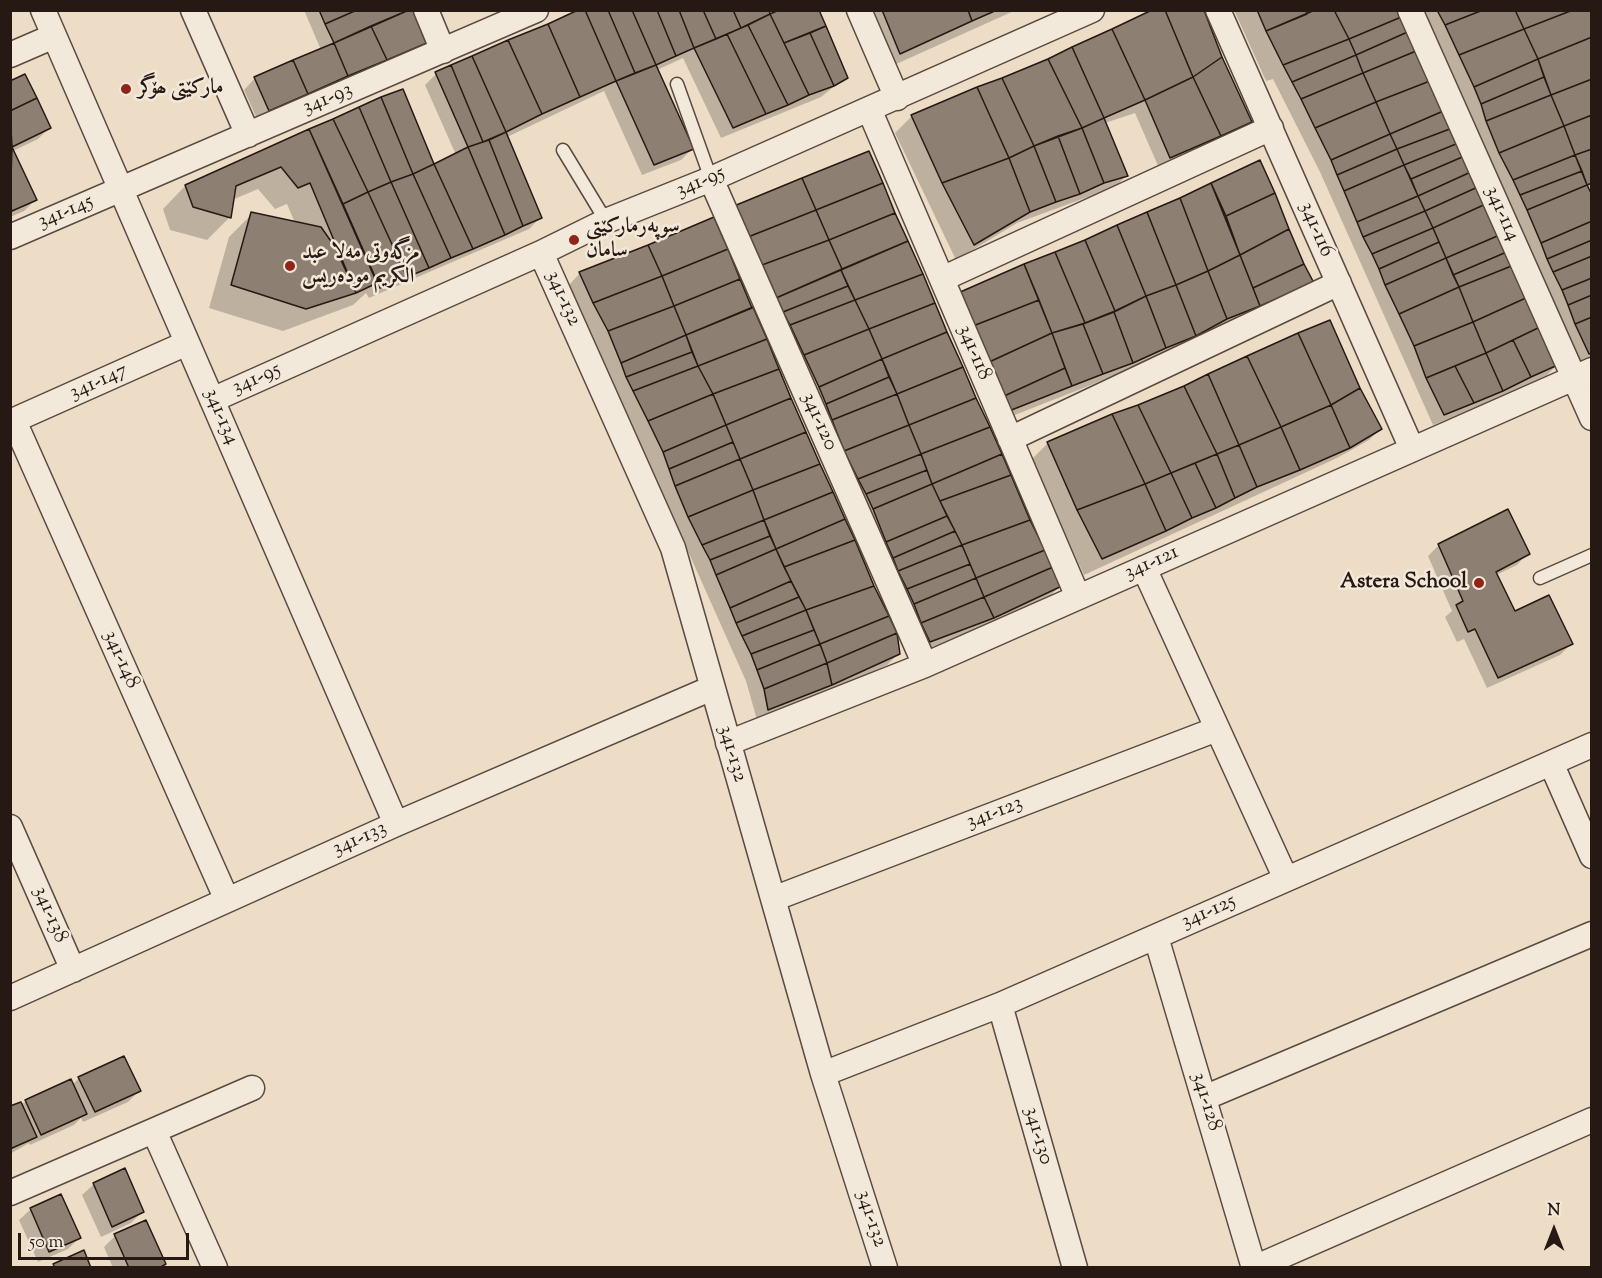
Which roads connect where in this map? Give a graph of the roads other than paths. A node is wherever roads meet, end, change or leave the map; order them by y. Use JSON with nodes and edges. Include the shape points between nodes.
{"nodes":[{"id":1,"x":43,"y":10,"type":"edge"},
{"id":2,"x":193,"y":10,"type":"edge"},
{"id":3,"x":426,"y":10,"type":"edge"},
{"id":4,"x":536,"y":10,"type":"edge"},
{"id":5,"x":859,"y":10,"type":"edge"},
{"id":6,"x":1092,"y":10,"type":"edge"},
{"id":7,"x":1218,"y":10,"type":"edge"},
{"id":8,"x":1410,"y":10,"type":"edge"},
{"id":9,"x":1066,"y":16,"type":"edge"},
{"id":10,"x":54,"y":36,"type":"junction"},
{"id":11,"x":443,"y":51,"type":"junction"},
{"id":12,"x":10,"y":55,"type":"edge"},
{"id":13,"x":677,"y":84,"type":"dead end"},
{"id":14,"x":897,"y":98,"type":"junction"},
{"id":15,"x":869,"y":109,"type":"junction"},
{"id":16,"x":1271,"y":128,"type":"junction"},
{"id":17,"x":248,"y":135,"type":"junction"},
{"id":18,"x":563,"y":150,"type":"dead end"},
{"id":19,"x":711,"y":179,"type":"junction"},
{"id":20,"x":121,"y":189,"type":"junction"},
{"id":21,"x":606,"y":221,"type":"junction"},
{"id":22,"x":10,"y":237,"type":"edge"},
{"id":23,"x":542,"y":253,"type":"junction"},
{"id":24,"x":942,"y":279,"type":"junction"},
{"id":25,"x":1338,"y":283,"type":"junction"},
{"id":26,"x":187,"y":343,"type":"junction"},
{"id":27,"x":1583,"y":374,"type":"edge"},
{"id":28,"x":212,"y":400,"type":"junction"},
{"id":29,"x":1592,"y":418,"type":"edge"},
{"id":30,"x":12,"y":421,"type":"edge"},
{"id":31,"x":1010,"y":439,"type":"junction"},
{"id":32,"x":1412,"y":449,"type":"junction"},
{"id":33,"x":1592,"y":555,"type":"edge"},
{"id":34,"x":1144,"y":568,"type":"junction"},
{"id":35,"x":1540,"y":578,"type":"dead end"},
{"id":36,"x":1078,"y":597,"type":"junction"},
{"id":37,"x":925,"y":665,"type":"junction"},
{"id":38,"x":712,"y":688,"type":"junction"},
{"id":39,"x":1217,"y":729,"type":"junction"},
{"id":40,"x":728,"y":744,"type":"junction"},
{"id":41,"x":1592,"y":745,"type":"edge"},
{"id":42,"x":1551,"y":763,"type":"junction"},
{"id":43,"x":396,"y":824,"type":"junction"},
{"id":44,"x":10,"y":827,"type":"edge"},
{"id":45,"x":1592,"y":856,"type":"edge"},
{"id":46,"x":1286,"y":879,"type":"junction"},
{"id":47,"x":773,"y":899,"type":"junction"},
{"id":48,"x":227,"y":900,"type":"junction"},
{"id":49,"x":1592,"y":934,"type":"edge"},
{"id":50,"x":1156,"y":937,"type":"junction"},
{"id":51,"x":73,"y":970,"type":"junction"},
{"id":52,"x":10,"y":998,"type":"edge"},
{"id":53,"x":1000,"y":1005,"type":"junction"},
{"id":54,"x":823,"y":1074,"type":"junction"},
{"id":55,"x":252,"y":1088,"type":"dead end"},
{"id":56,"x":1204,"y":1098,"type":"junction"},
{"id":57,"x":1592,"y":1120,"type":"edge"},
{"id":58,"x":154,"y":1131,"type":"junction"},
{"id":59,"x":10,"y":1193,"type":"edge"},
{"id":60,"x":215,"y":1268,"type":"edge"},
{"id":61,"x":885,"y":1268,"type":"edge"},
{"id":62,"x":1075,"y":1268,"type":"edge"},
{"id":63,"x":1254,"y":1268,"type":"edge"}],
"edges":[{"from":1,"to":10,"type":"street","name":"341-134"},
{"from":2,"to":17,"type":"street"},
{"from":3,"to":11,"type":"street"},
{"from":4,"to":11,"type":"street","name":"341-93"},
{"from":5,"to":14,"type":"street"},
{"from":6,"to":9,"type":"street","name":"341-95"},
{"from":7,"to":16,"type":"street","name":"341-116"},
{"from":8,"to":27,"type":"street","name":"341-114"},
{"from":9,"to":14,"type":"street","name":"341-95"},
{"from":10,"to":12,"type":"street"},
{"from":10,"to":20,"type":"street","name":"341-134"},
{"from":11,"to":17,"type":"street","name":"341-93"},
{"from":13,"to":19,"type":"lane"},
{"from":14,"to":15,"type":"street","name":"341-95"},
{"from":15,"to":19,"type":"street","name":"341-95"},
{"from":15,"to":24,"type":"street","name":"341-118"},
{"from":16,"to":24,"type":"street"},
{"from":16,"to":25,"type":"street","name":"341-116"},
{"from":17,"to":20,"type":"street","name":"341-93"},
{"from":18,"to":21,"type":"lane"},
{"from":19,"to":21,"type":"street","name":"341-95"},
{"from":19,"to":37,"type":"street","name":"341-120"},
{"from":20,"to":22,"type":"street","name":"341-145"},
{"from":20,"to":26,"type":"street","name":"341-134"},
{"from":21,"to":23,"type":"street","name":"341-95"},
{"from":23,"to":28,"type":"street","name":"341-95"},
{"from":23,"to":38,"type":"street","name":"341-132","via":[[673,548]]},
{"from":24,"to":31,"type":"street","name":"341-118"},
{"from":25,"to":31,"type":"street"},
{"from":25,"to":32,"type":"street","name":"341-116"},
{"from":26,"to":28,"type":"street","name":"341-134"},
{"from":26,"to":30,"type":"street","name":"341-147"},
{"from":27,"to":29,"type":"street","name":"341-114"},
{"from":27,"to":32,"type":"street","name":"341-121"},
{"from":28,"to":43,"type":"street","name":"341-134"},
{"from":30,"to":48,"type":"street","name":"341-148"},
{"from":31,"to":36,"type":"street","name":"341-118"},
{"from":32,"to":34,"type":"street","name":"341-121"},
{"from":33,"to":35,"type":"lane"},
{"from":34,"to":36,"type":"street","name":"341-121"},
{"from":34,"to":39,"type":"street"},
{"from":36,"to":37,"type":"street","name":"341-121"},
{"from":37,"to":40,"type":"street","name":"341-121"},
{"from":38,"to":40,"type":"street","name":"341-132"},
{"from":38,"to":43,"type":"street","name":"341-133"},
{"from":39,"to":46,"type":"street"},
{"from":39,"to":47,"type":"street","name":"341-123"},
{"from":40,"to":47,"type":"street","name":"341-132"},
{"from":41,"to":42,"type":"street","name":"341-125"},
{"from":42,"to":45,"type":"street"},
{"from":42,"to":46,"type":"street","name":"341-125"},
{"from":43,"to":48,"type":"street","name":"341-133"},
{"from":44,"to":51,"type":"street","name":"341-138"},
{"from":46,"to":50,"type":"street","name":"341-125"},
{"from":47,"to":54,"type":"street","name":"341-132"},
{"from":48,"to":51,"type":"street","name":"341-133"},
{"from":49,"to":56,"type":"street"},
{"from":50,"to":53,"type":"street","name":"341-125"},
{"from":50,"to":56,"type":"street","name":"341-128"},
{"from":51,"to":52,"type":"street","name":"341-133"},
{"from":53,"to":54,"type":"street","name":"341-125"},
{"from":53,"to":62,"type":"street","name":"341-130"},
{"from":54,"to":61,"type":"street","name":"341-132"},
{"from":55,"to":58,"type":"street"},
{"from":56,"to":63,"type":"street","name":"341-128"},
{"from":57,"to":63,"type":"street"},
{"from":58,"to":59,"type":"street"},
{"from":58,"to":60,"type":"street"}]}
